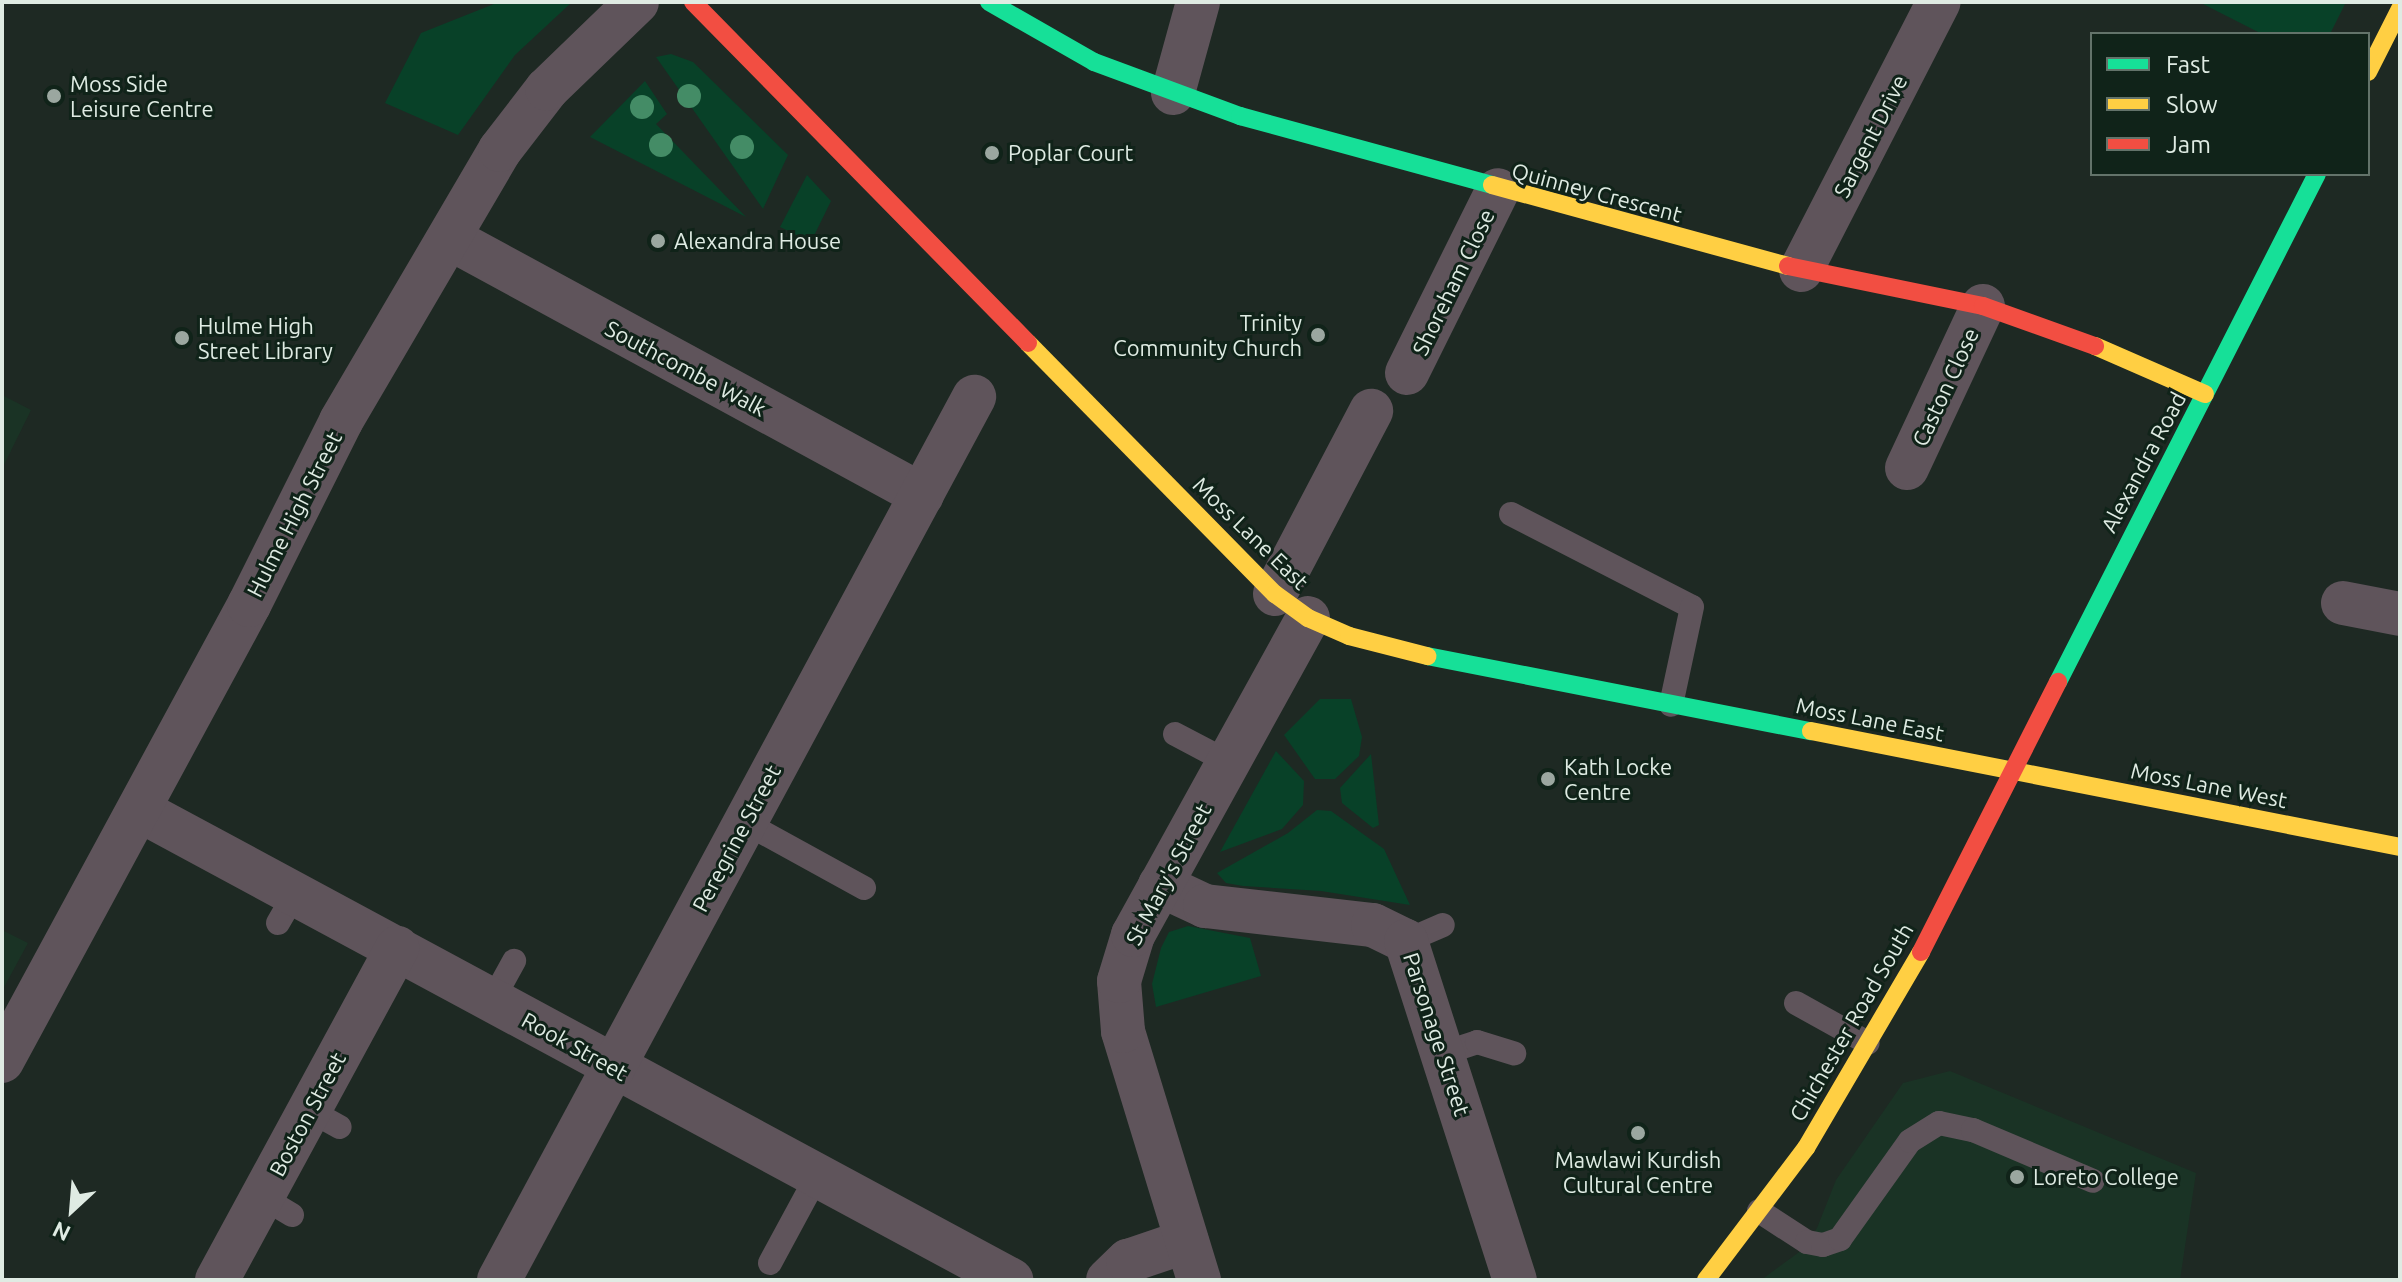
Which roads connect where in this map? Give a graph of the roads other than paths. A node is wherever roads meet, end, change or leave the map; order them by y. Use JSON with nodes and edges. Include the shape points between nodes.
{"nodes":[{"id":1,"x":637,"y":2,"type":"edge"},
{"id":2,"x":693,"y":2,"type":"edge"},
{"id":3,"x":989,"y":2,"type":"edge"},
{"id":4,"x":1198,"y":2,"type":"edge"},
{"id":5,"x":1939,"y":2,"type":"edge"},
{"id":6,"x":2400,"y":9,"type":"edge"},
{"id":7,"x":2370,"y":68,"type":"edge"},
{"id":8,"x":1173,"y":93,"type":"junction"},
{"id":9,"x":2316,"y":176,"type":"edge"},
{"id":10,"x":1498,"y":190,"type":"junction"},
{"id":11,"x":451,"y":239,"type":"junction"},
{"id":12,"x":1801,"y":270,"type":"junction"},
{"id":13,"x":1983,"y":306,"type":"junction"},
{"id":14,"x":1407,"y":373,"type":"dead end"},
{"id":15,"x":2205,"y":394,"type":"junction"},
{"id":16,"x":974,"y":397,"type":"dead end"},
{"id":17,"x":1371,"y":411,"type":"dead end"},
{"id":18,"x":1907,"y":468,"type":"dead end"},
{"id":19,"x":922,"y":495,"type":"junction"},
{"id":20,"x":1511,"y":514,"type":"dead end"},
{"id":21,"x":2343,"y":603,"type":"dead end"},
{"id":22,"x":1292,"y":606,"type":"junction"},
{"id":23,"x":2400,"y":614,"type":"edge"},
{"id":24,"x":1671,"y":705,"type":"junction"},
{"id":25,"x":1175,"y":734,"type":"dead end"},
{"id":26,"x":1228,"y":762,"type":"junction"},
{"id":27,"x":2009,"y":771,"type":"junction"},
{"id":28,"x":139,"y":810,"type":"junction"},
{"id":29,"x":744,"y":822,"type":"junction"},
{"id":30,"x":2400,"y":847,"type":"edge"},
{"id":31,"x":1160,"y":885,"type":"junction"},
{"id":32,"x":864,"y":888,"type":"dead end"},
{"id":33,"x":397,"y":948,"type":"junction"},
{"id":34,"x":514,"y":961,"type":"dead end"},
{"id":35,"x":492,"y":1001,"type":"junction"},
{"id":36,"x":1796,"y":1003,"type":"dead end"},
{"id":37,"x":1868,"y":1043,"type":"junction"},
{"id":38,"x":1444,"y":1053,"type":"junction"},
{"id":39,"x":1514,"y":1053,"type":"dead end"},
{"id":40,"x":2,"y":1061,"type":"edge"},
{"id":41,"x":613,"y":1067,"type":"junction"},
{"id":42,"x":817,"y":1176,"type":"junction"},
{"id":43,"x":2093,"y":1181,"type":"dead end"},
{"id":44,"x":1759,"y":1211,"type":"junction"},
{"id":45,"x":1193,"y":1260,"type":"edge"},
{"id":46,"x":770,"y":1263,"type":"dead end"},
{"id":47,"x":217,"y":1280,"type":"edge"},
{"id":48,"x":499,"y":1280,"type":"edge"},
{"id":49,"x":1011,"y":1280,"type":"edge"},
{"id":50,"x":1108,"y":1280,"type":"edge"},
{"id":51,"x":1515,"y":1280,"type":"edge"},
{"id":52,"x":1706,"y":1280,"type":"edge"}],
"edges":[{"from":1,"to":11,"type":"street","name":"Hulme High Street","via":[[523,116]]},
{"from":2,"to":22,"type":"street","name":"Moss Lane East"},
{"from":3,"to":8,"type":"street","name":"Quinney Crescent","via":[[1094,62]]},
{"from":4,"to":8,"type":"street"},
{"from":5,"to":12,"type":"street","name":"Sargent Drive"},
{"from":6,"to":7,"type":"street"},
{"from":8,"to":10,"type":"street","name":"Quinney Crescent"},
{"from":9,"to":15,"type":"street","name":"Alexandra Road"},
{"from":10,"to":12,"type":"street","name":"Quinney Crescent"},
{"from":10,"to":14,"type":"street","name":"Shoreham Close"},
{"from":11,"to":19,"type":"street","name":"Southcombe Walk","via":[[801,445]]},
{"from":11,"to":28,"type":"street","name":"Hulme High Street","via":[[341,421]]},
{"from":12,"to":13,"type":"street","name":"Quinney Crescent"},
{"from":13,"to":15,"type":"street","name":"Quinney Crescent","via":[[2060,331]]},
{"from":13,"to":18,"type":"street","name":"Caston Close"},
{"from":15,"to":27,"type":"street","name":"Alexandra Road"},
{"from":16,"to":19,"type":"street","name":"Peregrine Street"},
{"from":17,"to":22,"type":"street","name":"St Mary's Street"},
{"from":19,"to":29,"type":"street","name":"Peregrine Street"},
{"from":20,"to":24,"type":"lane","via":[[1692,607]]},
{"from":21,"to":23,"type":"street"},
{"from":22,"to":24,"type":"street","name":"Moss Lane East","via":[[1349,636],[1417,654]]},
{"from":22,"to":26,"type":"street","name":"St Mary's Street"},
{"from":24,"to":27,"type":"street","name":"Moss Lane East"},
{"from":25,"to":26,"type":"lane"},
{"from":26,"to":31,"type":"street","name":"St Mary's Street"},
{"from":27,"to":30,"type":"street","name":"Moss Lane West"},
{"from":27,"to":37,"type":"street","name":"Chichester Road South","via":[[1906,981]]},
{"from":28,"to":33,"type":"street","name":"Rook Street","via":[[287,908]]},
{"from":28,"to":40,"type":"street","name":"Hulme High Street"},
{"from":29,"to":32,"type":"lane"},
{"from":29,"to":41,"type":"street","name":"Peregrine Street"},
{"from":31,"to":38,"type":"street","name":"Parsonage Street","via":[[1205,906],[1425,933]]},
{"from":31,"to":45,"type":"street","name":"St Mary's Street","via":[[1133,935],[1118,999]]},
{"from":33,"to":35,"type":"street","name":"Rook Street"},
{"from":33,"to":47,"type":"street","name":"Boston Street","via":[[325,1118],[277,1206]]},
{"from":34,"to":35,"type":"lane"},
{"from":35,"to":41,"type":"street","name":"Rook Street"},
{"from":36,"to":37,"type":"lane"},
{"from":37,"to":44,"type":"street","name":"Chichester Road South","via":[[1806,1148]]},
{"from":38,"to":39,"type":"lane","via":[[1477,1042]]},
{"from":38,"to":51,"type":"street","name":"Parsonage Street"},
{"from":41,"to":42,"type":"street","name":"Rook Street"},
{"from":41,"to":48,"type":"street","name":"Peregrine Street"},
{"from":42,"to":46,"type":"lane"},
{"from":42,"to":49,"type":"street","name":"Rook Street"},
{"from":43,"to":44,"type":"lane","via":[[1973,1130],[1939,1123],[1910,1141],[1840,1239],[1823,1245],[1807,1242]]},
{"from":44,"to":52,"type":"street","name":"Chichester Road South"},
{"from":45,"to":50,"type":"street","name":"St Mary's Street","via":[[1128,1261]]}]}
